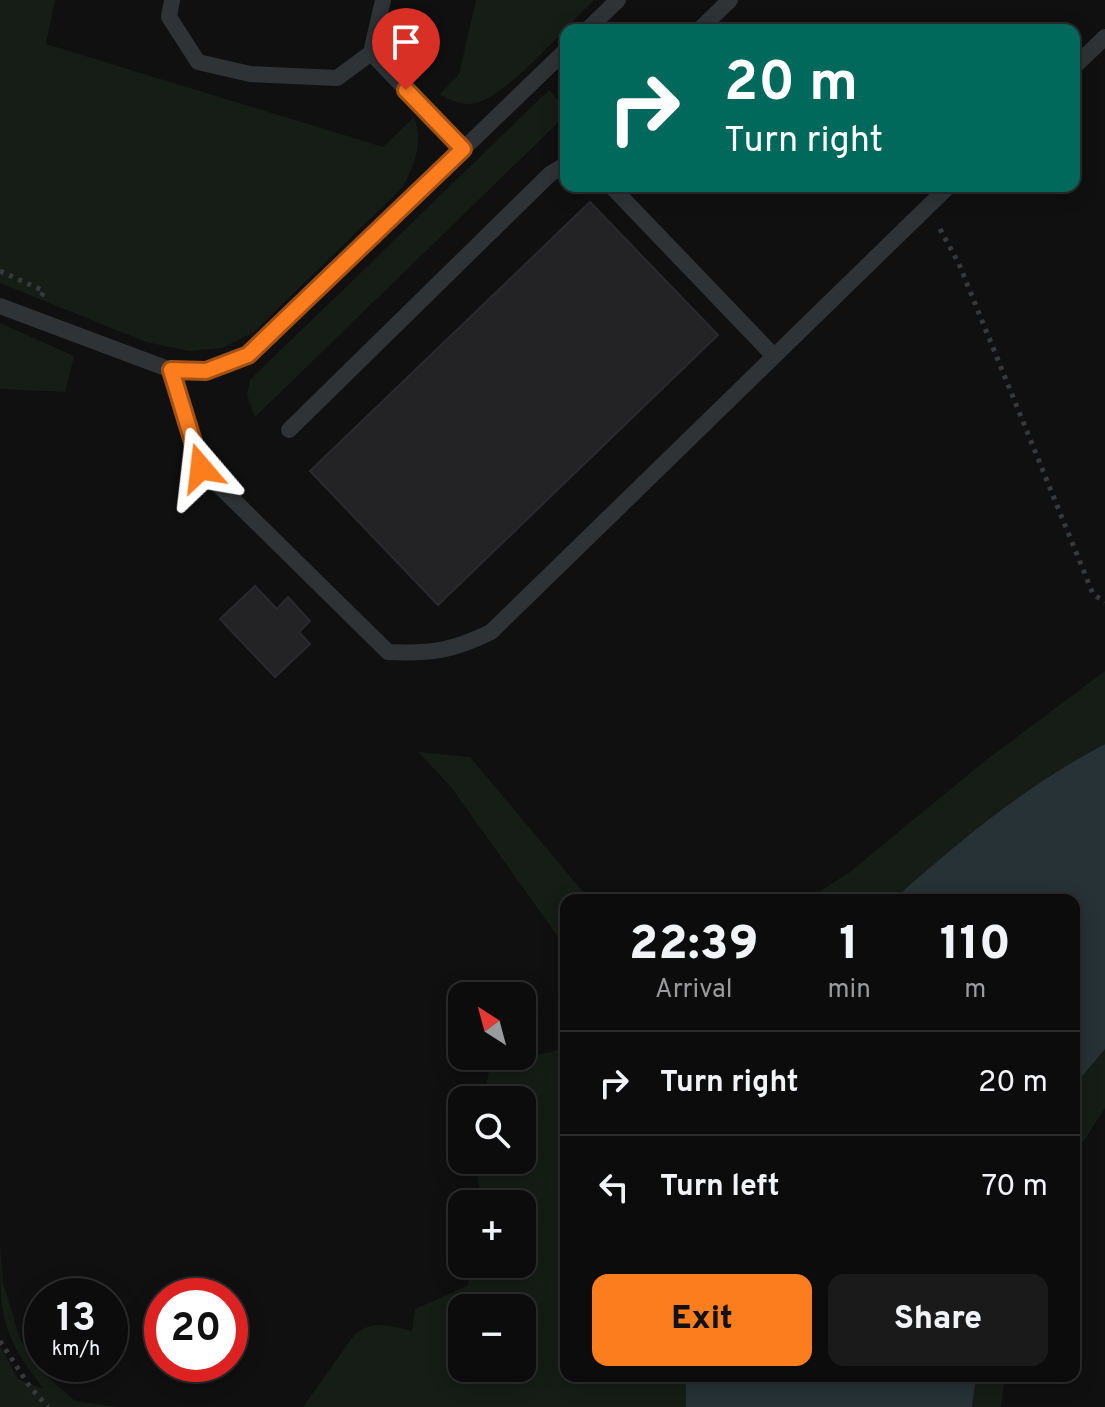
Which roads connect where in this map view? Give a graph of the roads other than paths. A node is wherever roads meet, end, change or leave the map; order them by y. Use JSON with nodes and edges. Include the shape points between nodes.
{"nodes":[{"id":1,"x":172,"y":0,"type":"edge"},
{"id":2,"x":383,"y":0,"type":"edge"},
{"id":3,"x":618,"y":0,"type":"edge"},
{"id":4,"x":730,"y":0,"type":"edge"},
{"id":5,"x":593,"y":24,"type":"edge"},
{"id":6,"x":705,"y":24,"type":"edge"},
{"id":7,"x":1105,"y":37,"type":"edge"},
{"id":8,"x":371,"y":53,"type":"junction"},
{"id":9,"x":560,"y":56,"type":"edge"},
{"id":10,"x":1080,"y":61,"type":"edge"},
{"id":11,"x":463,"y":149,"type":"junction"},
{"id":12,"x":560,"y":168,"type":"edge"},
{"id":13,"x":617,"y":192,"type":"edge"},
{"id":14,"x":943,"y":192,"type":"edge"},
{"id":15,"x":0,"y":306,"type":"edge"},
{"id":16,"x":773,"y":355,"type":"junction"},
{"id":17,"x":171,"y":370,"type":"junction"},
{"id":18,"x":289,"y":430,"type":"dead end"}],
"edges":[{"from":1,"to":8,"type":"lane","via":[[169,17],[198,62],[250,74],[337,78]]},
{"from":2,"to":8,"type":"lane"},
{"from":3,"to":5,"type":"lane"},
{"from":4,"to":6,"type":"lane"},
{"from":7,"to":10,"type":"lane"},
{"from":8,"to":11,"type":"lane"},
{"from":9,"to":11,"type":"lane"},
{"from":11,"to":17,"type":"lane","via":[[248,355],[206,371]]},
{"from":12,"to":18,"type":"lane"},
{"from":13,"to":16,"type":"lane"},
{"from":14,"to":16,"type":"lane"},
{"from":15,"to":17,"type":"lane"},
{"from":16,"to":17,"type":"lane","via":[[491,632],[454,650],[422,654],[388,652],[201,468]]}]}
